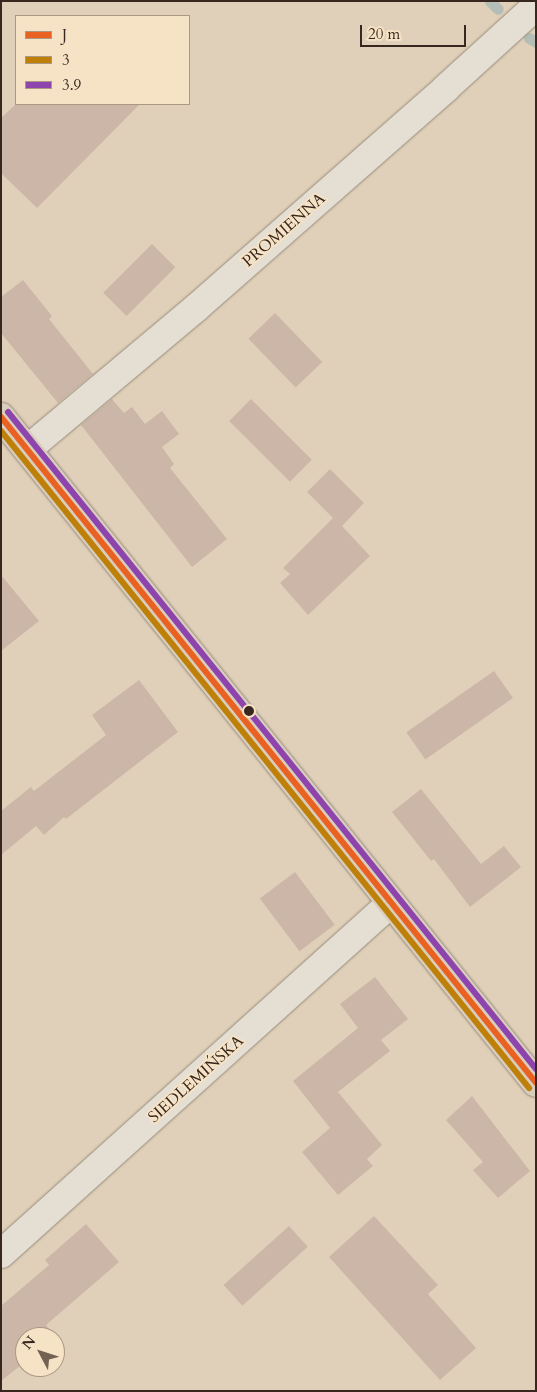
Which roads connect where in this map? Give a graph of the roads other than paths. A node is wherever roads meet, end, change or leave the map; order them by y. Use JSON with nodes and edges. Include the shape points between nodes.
{"nodes":[{"id":1,"x":536,"y":6,"type":"edge"},
{"id":2,"x":1,"y":417,"type":"edge"},
{"id":3,"x":28,"y":450,"type":"junction"},
{"id":4,"x":391,"y":903,"type":"junction"},
{"id":5,"x":536,"y":1083,"type":"edge"},
{"id":6,"x":1,"y":1254,"type":"edge"}],
"edges":[{"from":1,"to":3,"type":"street","name":"PROMIENNA","via":[[196,308]]},
{"from":2,"to":3,"type":"main road"},
{"from":3,"to":4,"type":"main road"},
{"from":4,"to":5,"type":"main road"},
{"from":4,"to":6,"type":"street","name":"SIEDLEMIŃSKA"}]}
